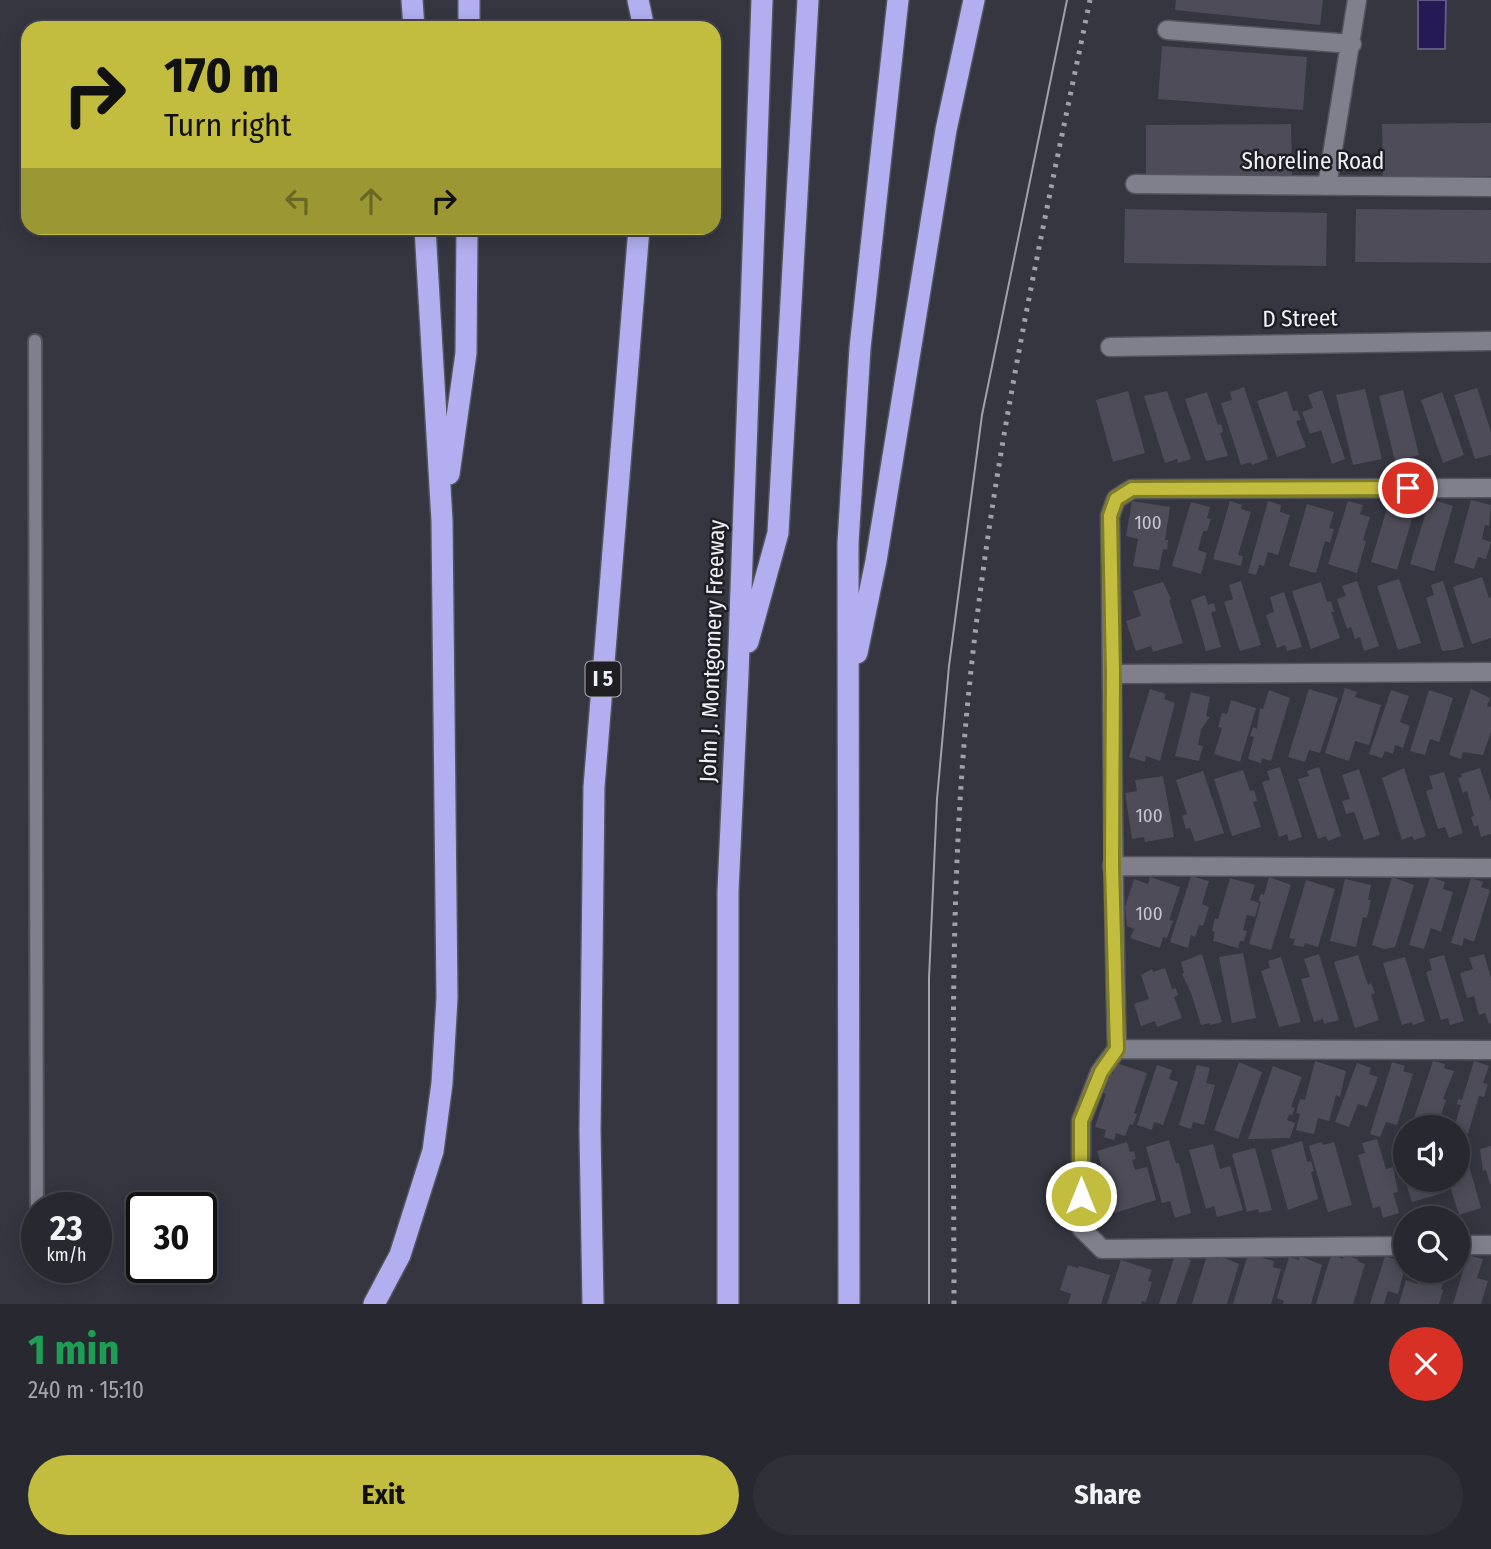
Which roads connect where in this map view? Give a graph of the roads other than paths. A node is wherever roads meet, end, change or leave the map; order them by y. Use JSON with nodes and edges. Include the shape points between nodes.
{"nodes":[{"id":1,"x":412,"y":0,"type":"edge"},
{"id":2,"x":469,"y":0,"type":"edge"},
{"id":3,"x":638,"y":0,"type":"edge"},
{"id":4,"x":654,"y":0,"type":"edge"},
{"id":5,"x":762,"y":0,"type":"edge"},
{"id":6,"x":808,"y":0,"type":"edge"},
{"id":7,"x":898,"y":0,"type":"edge"},
{"id":8,"x":974,"y":0,"type":"edge"},
{"id":9,"x":1357,"y":0,"type":"edge"},
{"id":10,"x":414,"y":21,"type":"edge"},
{"id":11,"x":469,"y":21,"type":"edge"},
{"id":12,"x":642,"y":21,"type":"edge"},
{"id":13,"x":653,"y":21,"type":"edge"},
{"id":14,"x":1167,"y":30,"type":"dead end"},
{"id":15,"x":1352,"y":44,"type":"junction"},
{"id":16,"x":1135,"y":184,"type":"dead end"},
{"id":17,"x":1327,"y":186,"type":"junction"},
{"id":18,"x":1491,"y":187,"type":"edge"},
{"id":19,"x":425,"y":235,"type":"edge"},
{"id":20,"x":467,"y":235,"type":"edge"},
{"id":21,"x":638,"y":235,"type":"edge"},
{"id":22,"x":35,"y":341,"type":"dead end"},
{"id":23,"x":1491,"y":341,"type":"edge"},
{"id":24,"x":1110,"y":347,"type":"dead end"},
{"id":25,"x":1491,"y":488,"type":"edge"},
{"id":26,"x":442,"y":521,"type":"junction"},
{"id":27,"x":1491,"y":673,"type":"edge"},
{"id":28,"x":738,"y":674,"type":"junction"},
{"id":29,"x":1113,"y":674,"type":"junction"},
{"id":30,"x":848,"y":700,"type":"junction"},
{"id":31,"x":1112,"y":866,"type":"junction"},
{"id":32,"x":1491,"y":868,"type":"edge"},
{"id":33,"x":1117,"y":1049,"type":"junction"},
{"id":34,"x":1491,"y":1050,"type":"edge"},
{"id":35,"x":37,"y":1192,"type":"edge"},
{"id":36,"x":1470,"y":1245,"type":"edge"},
{"id":37,"x":1491,"y":1245,"type":"edge"},
{"id":38,"x":1393,"y":1246,"type":"edge"},
{"id":39,"x":374,"y":1304,"type":"edge"},
{"id":40,"x":593,"y":1304,"type":"edge"},
{"id":41,"x":729,"y":1304,"type":"edge"},
{"id":42,"x":849,"y":1304,"type":"edge"}],
"edges":[{"from":1,"to":10,"type":"highway"},
{"from":2,"to":11,"type":"highway"},
{"from":3,"to":12,"type":"highway"},
{"from":4,"to":13,"type":"highway"},
{"from":5,"to":28,"type":"highway","name":"John J. Montgomery Freeway"},
{"from":6,"to":28,"type":"highway","via":[[778,533]]},
{"from":7,"to":30,"type":"highway","via":[[860,348],[848,543]]},
{"from":8,"to":30,"type":"highway","via":[[946,130],[878,548]]},
{"from":9,"to":15,"type":"street"},
{"from":14,"to":15,"type":"street"},
{"from":15,"to":17,"type":"street"},
{"from":16,"to":17,"type":"street","name":"Shoreline Road"},
{"from":17,"to":18,"type":"street","name":"Shoreline Road"},
{"from":19,"to":26,"type":"highway"},
{"from":20,"to":26,"type":"highway","via":[[466,353]]},
{"from":21,"to":40,"type":"highway","number":"I 5","via":[[594,787]]},
{"from":22,"to":35,"type":"lane"},
{"from":23,"to":24,"type":"street","name":"D Street"},
{"from":25,"to":29,"type":"street","via":[[1132,489],[1116,499],[1110,516]]},
{"from":26,"to":39,"type":"highway","via":[[447,984],[442,1083],[424,1186],[400,1255]]},
{"from":27,"to":29,"type":"street"},
{"from":28,"to":41,"type":"highway","name":"John J. Montgomery Freeway","via":[[728,891]]},
{"from":29,"to":31,"type":"street"},
{"from":30,"to":42,"type":"highway"},
{"from":31,"to":32,"type":"street"},
{"from":31,"to":33,"type":"street"},
{"from":33,"to":34,"type":"street"},
{"from":33,"to":38,"type":"street","via":[[1101,1072],[1081,1121],[1081,1228],[1101,1249]]},
{"from":36,"to":37,"type":"street"}]}
